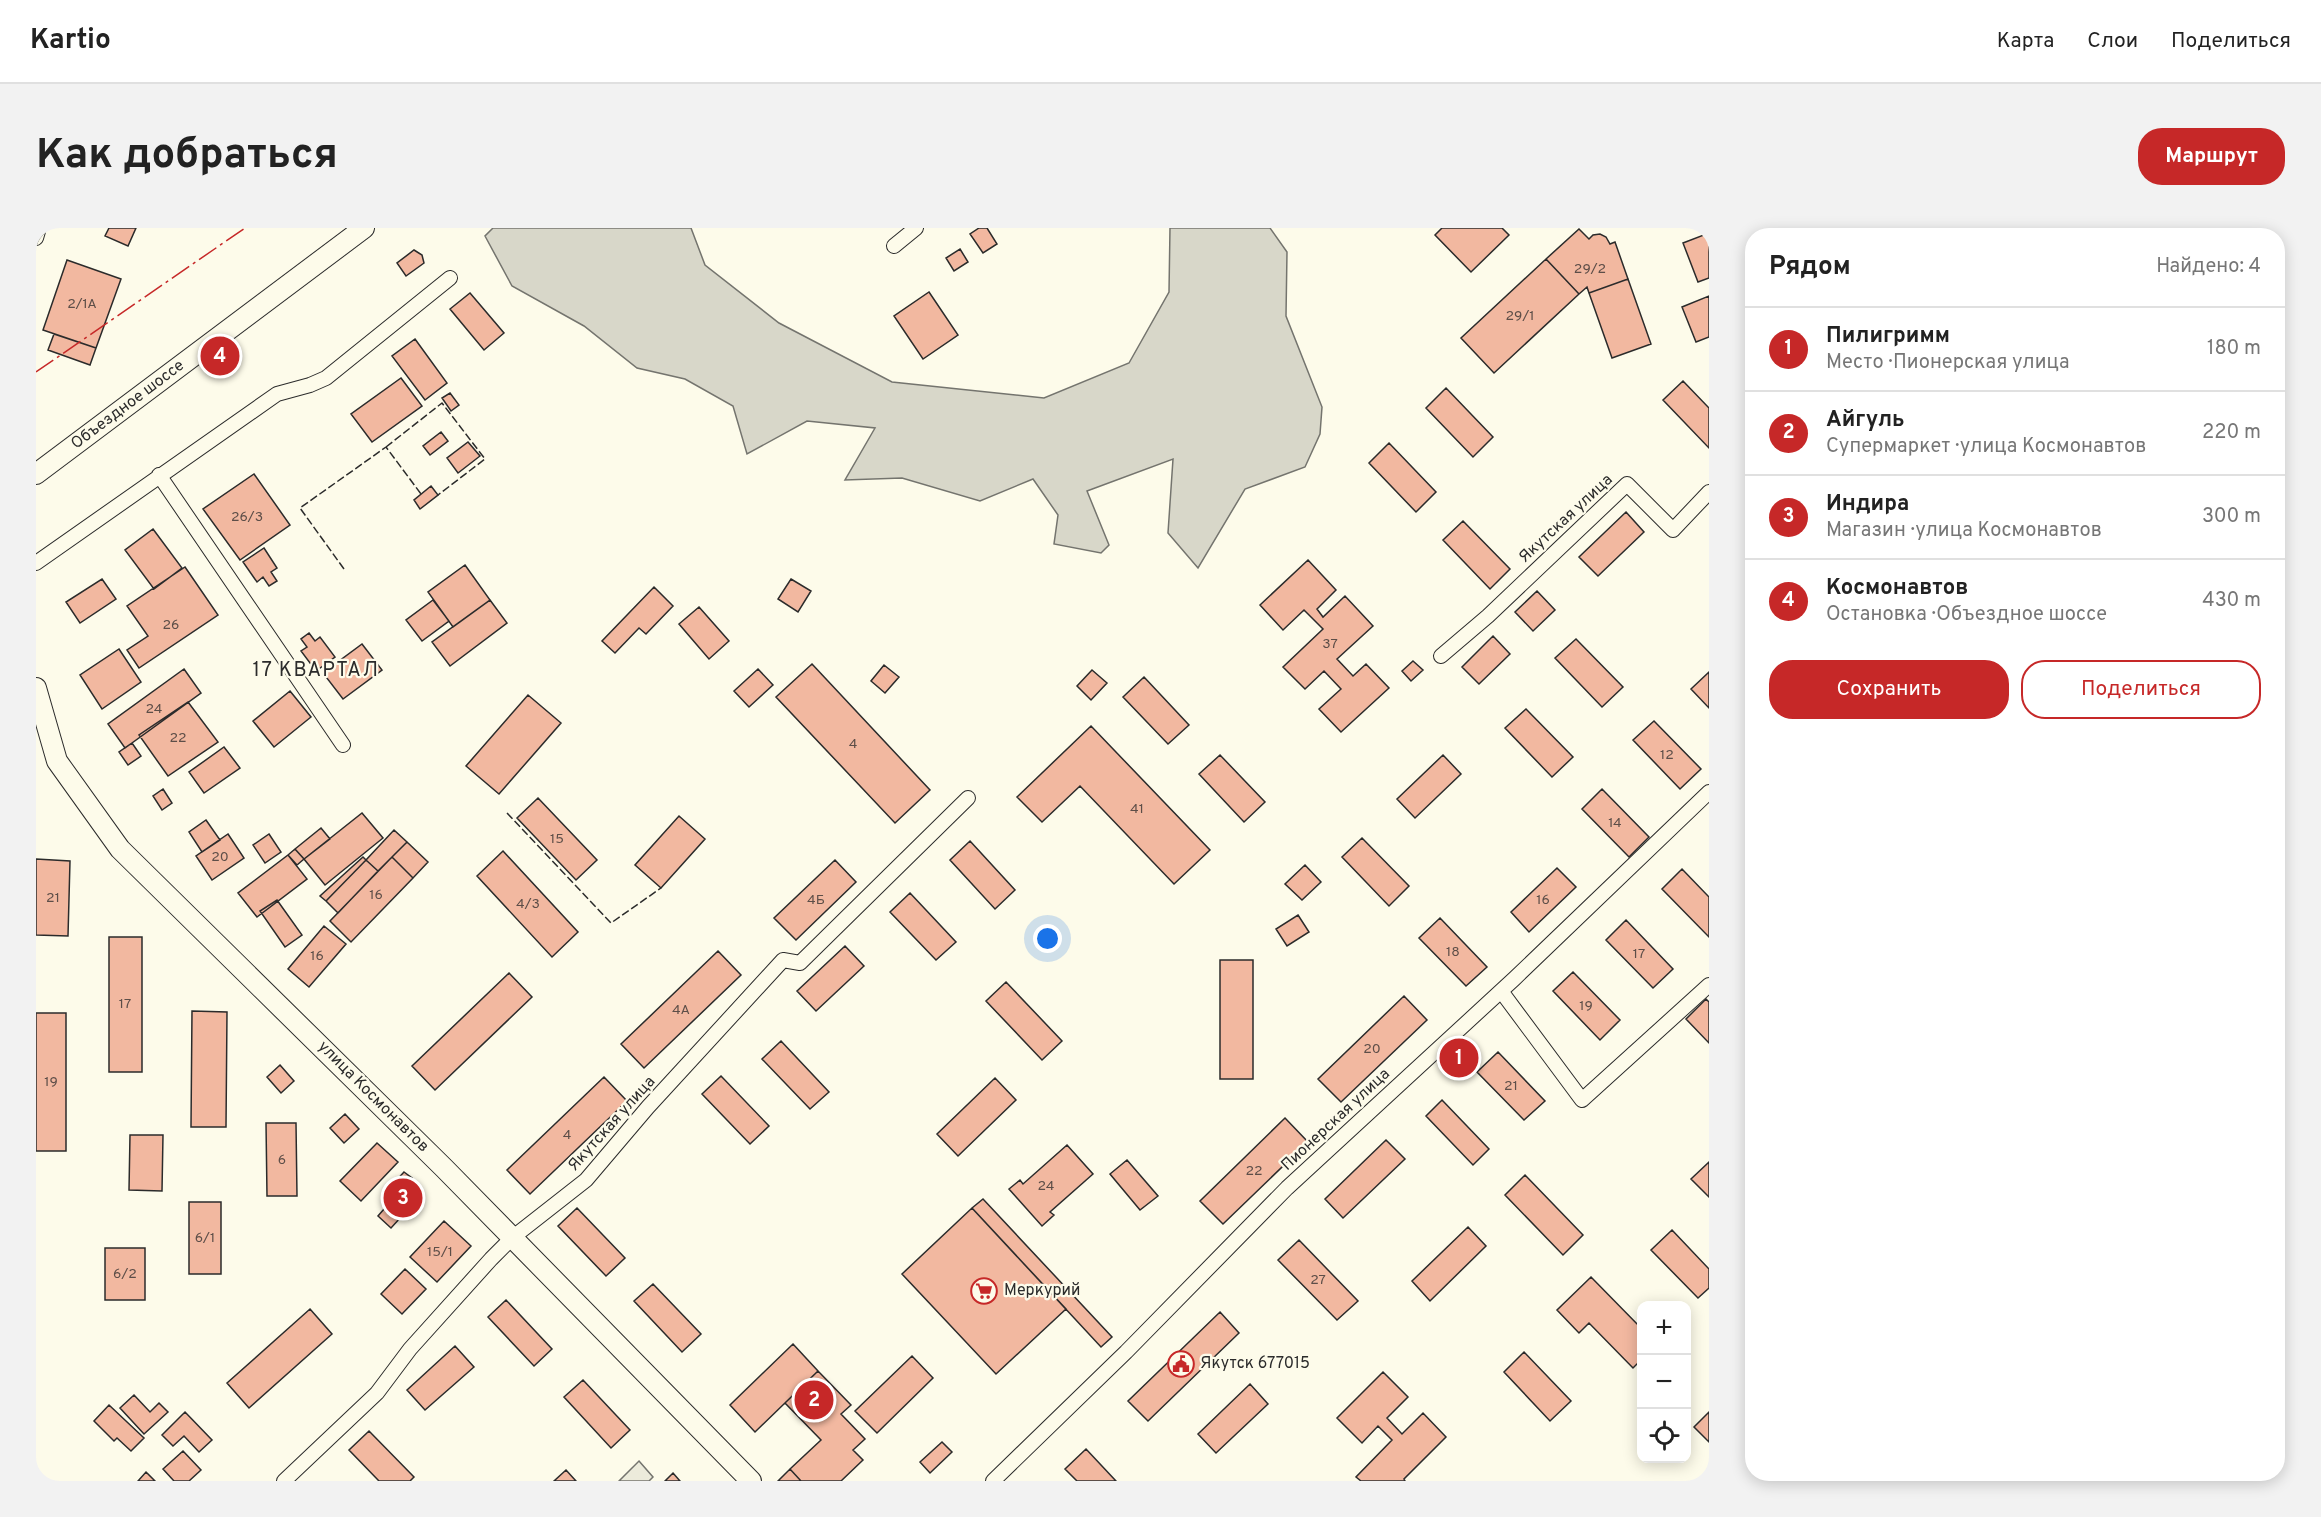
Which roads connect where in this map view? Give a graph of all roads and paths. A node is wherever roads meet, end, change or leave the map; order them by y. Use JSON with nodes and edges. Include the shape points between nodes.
{"nodes":[{"id":1,"x":39,"y":228,"type":"edge"},
{"id":2,"x":364,"y":228,"type":"edge"},
{"id":3,"x":916,"y":228,"type":"edge"},
{"id":4,"x":36,"y":238,"type":"edge"},
{"id":5,"x":894,"y":246,"type":"dead end"},
{"id":6,"x":450,"y":278,"type":"dead end"},
{"id":7,"x":36,"y":474,"type":"edge"},
{"id":8,"x":159,"y":475,"type":"junction"},
{"id":9,"x":1709,"y":492,"type":"edge"},
{"id":10,"x":36,"y":563,"type":"edge"},
{"id":11,"x":1441,"y":656,"type":"dead end"},
{"id":12,"x":36,"y":688,"type":"edge"},
{"id":13,"x":343,"y":745,"type":"dead end"},
{"id":14,"x":1709,"y":792,"type":"edge"},
{"id":15,"x":968,"y":798,"type":"dead end"},
{"id":16,"x":1709,"y":985,"type":"edge"},
{"id":17,"x":1501,"y":991,"type":"junction"},
{"id":18,"x":512,"y":1238,"type":"junction"},
{"id":19,"x":284,"y":1481,"type":"edge"},
{"id":20,"x":751,"y":1481,"type":"edge"},
{"id":21,"x":993,"y":1481,"type":"edge"}],
"edges":[{"from":1,"to":4,"type":"street"},
{"from":2,"to":7,"type":"street","name":"Объездное шоссе"},
{"from":3,"to":5,"type":"street"},
{"from":6,"to":8,"type":"street","via":[[326,378],[277,394]]},
{"from":8,"to":10,"type":"street"},
{"from":8,"to":13,"type":"street"},
{"from":9,"to":11,"type":"street","name":"Якутская улица","via":[[1673,530],[1627,484]]},
{"from":12,"to":18,"type":"street","name":"улица Космонавтов","via":[[57,761],[120,849]]},
{"from":14,"to":17,"type":"street","name":"Пионерская улица"},
{"from":15,"to":18,"type":"street","name":"Якутская улица","via":[[800,963],[783,960],[586,1180]]},
{"from":16,"to":17,"type":"street","via":[[1582,1100]]},
{"from":17,"to":21,"type":"street","name":"Пионерская улица","via":[[1287,1188]]},
{"from":18,"to":19,"type":"street","name":"Якутская улица","via":[[410,1349],[377,1393]]},
{"from":18,"to":20,"type":"street","name":"улица Космонавтов"}]}
